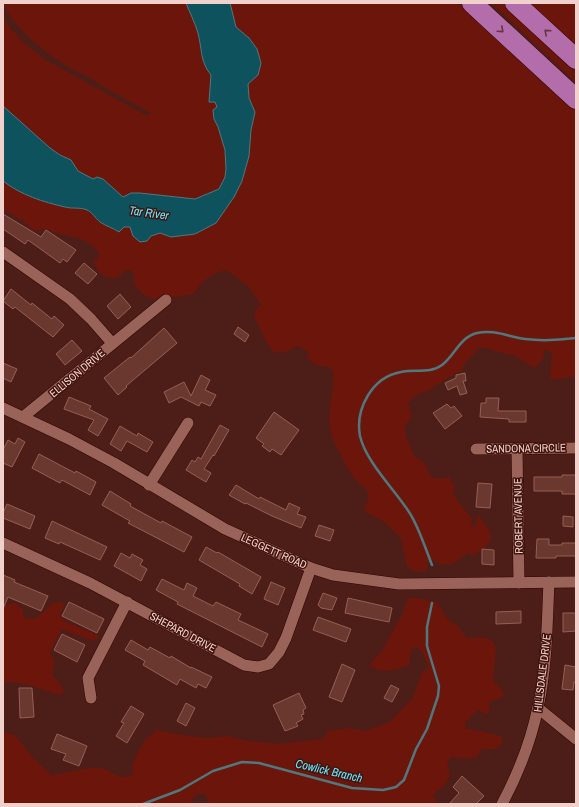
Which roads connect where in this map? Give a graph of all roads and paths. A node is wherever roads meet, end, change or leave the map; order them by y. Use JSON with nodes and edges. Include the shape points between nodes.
{"nodes":[{"id":1,"x":472,"y":3,"type":"edge"},
{"id":2,"x":515,"y":3,"type":"edge"},
{"id":3,"x":576,"y":59,"type":"edge"},
{"id":4,"x":576,"y":99,"type":"edge"},
{"id":5,"x":3,"y":252,"type":"edge"},
{"id":6,"x":166,"y":300,"type":"dead end"},
{"id":7,"x":112,"y":343,"type":"junction"},
{"id":8,"x":3,"y":408,"type":"edge"},
{"id":9,"x":23,"y":417,"type":"junction"},
{"id":10,"x":188,"y":423,"type":"dead end"},
{"id":11,"x":576,"y":448,"type":"edge"},
{"id":12,"x":476,"y":449,"type":"dead end"},
{"id":13,"x":517,"y":449,"type":"junction"},
{"id":14,"x":149,"y":485,"type":"junction"},
{"id":15,"x":3,"y":543,"type":"edge"},
{"id":16,"x":311,"y":568,"type":"junction"},
{"id":17,"x":549,"y":582,"type":"junction"},
{"id":18,"x":576,"y":582,"type":"edge"},
{"id":19,"x":519,"y":583,"type":"junction"},
{"id":20,"x":126,"y":602,"type":"junction"},
{"id":21,"x":91,"y":698,"type":"dead end"},
{"id":22,"x":538,"y":708,"type":"junction"},
{"id":23,"x":576,"y":739,"type":"edge"},
{"id":24,"x":502,"y":804,"type":"edge"}],
"edges":[{"from":1,"to":4,"type":"highway","one_way":true},
{"from":3,"to":2,"type":"highway","one_way":true},
{"from":5,"to":7,"type":"street","name":"ELLISON DRIVE","via":[[70,299]]},
{"from":6,"to":7,"type":"street"},
{"from":7,"to":9,"type":"street","name":"ELLISON DRIVE"},
{"from":8,"to":9,"type":"street","name":"LEGGETT ROAD"},
{"from":9,"to":14,"type":"street","name":"LEGGETT ROAD","via":[[114,463]]},
{"from":10,"to":14,"type":"street"},
{"from":11,"to":13,"type":"street","name":"SANDONA CIRCLE"},
{"from":12,"to":13,"type":"street","name":"SANDONA CIRCLE"},
{"from":13,"to":19,"type":"street","name":"ROBERT AVENUE"},
{"from":14,"to":16,"type":"street","name":"LEGGETT ROAD","via":[[225,529]]},
{"from":15,"to":20,"type":"street","name":"SHEPARD DRIVE"},
{"from":16,"to":19,"type":"street","name":"LEGGETT ROAD","via":[[333,575],[399,584]]},
{"from":16,"to":20,"type":"street","name":"SHEPARD DRIVE","via":[[279,652],[269,664],[258,667],[244,665]]},
{"from":17,"to":18,"type":"street","name":"LEGGETT ROAD"},
{"from":17,"to":19,"type":"street","name":"LEGGETT ROAD"},
{"from":17,"to":22,"type":"street","name":"HILLSDALE DRIVE","via":[[546,649]]},
{"from":20,"to":21,"type":"street","via":[[88,678]]},
{"from":22,"to":23,"type":"street"},
{"from":22,"to":24,"type":"street","name":"HILLSDALE DRIVE","via":[[518,770]]}]}
